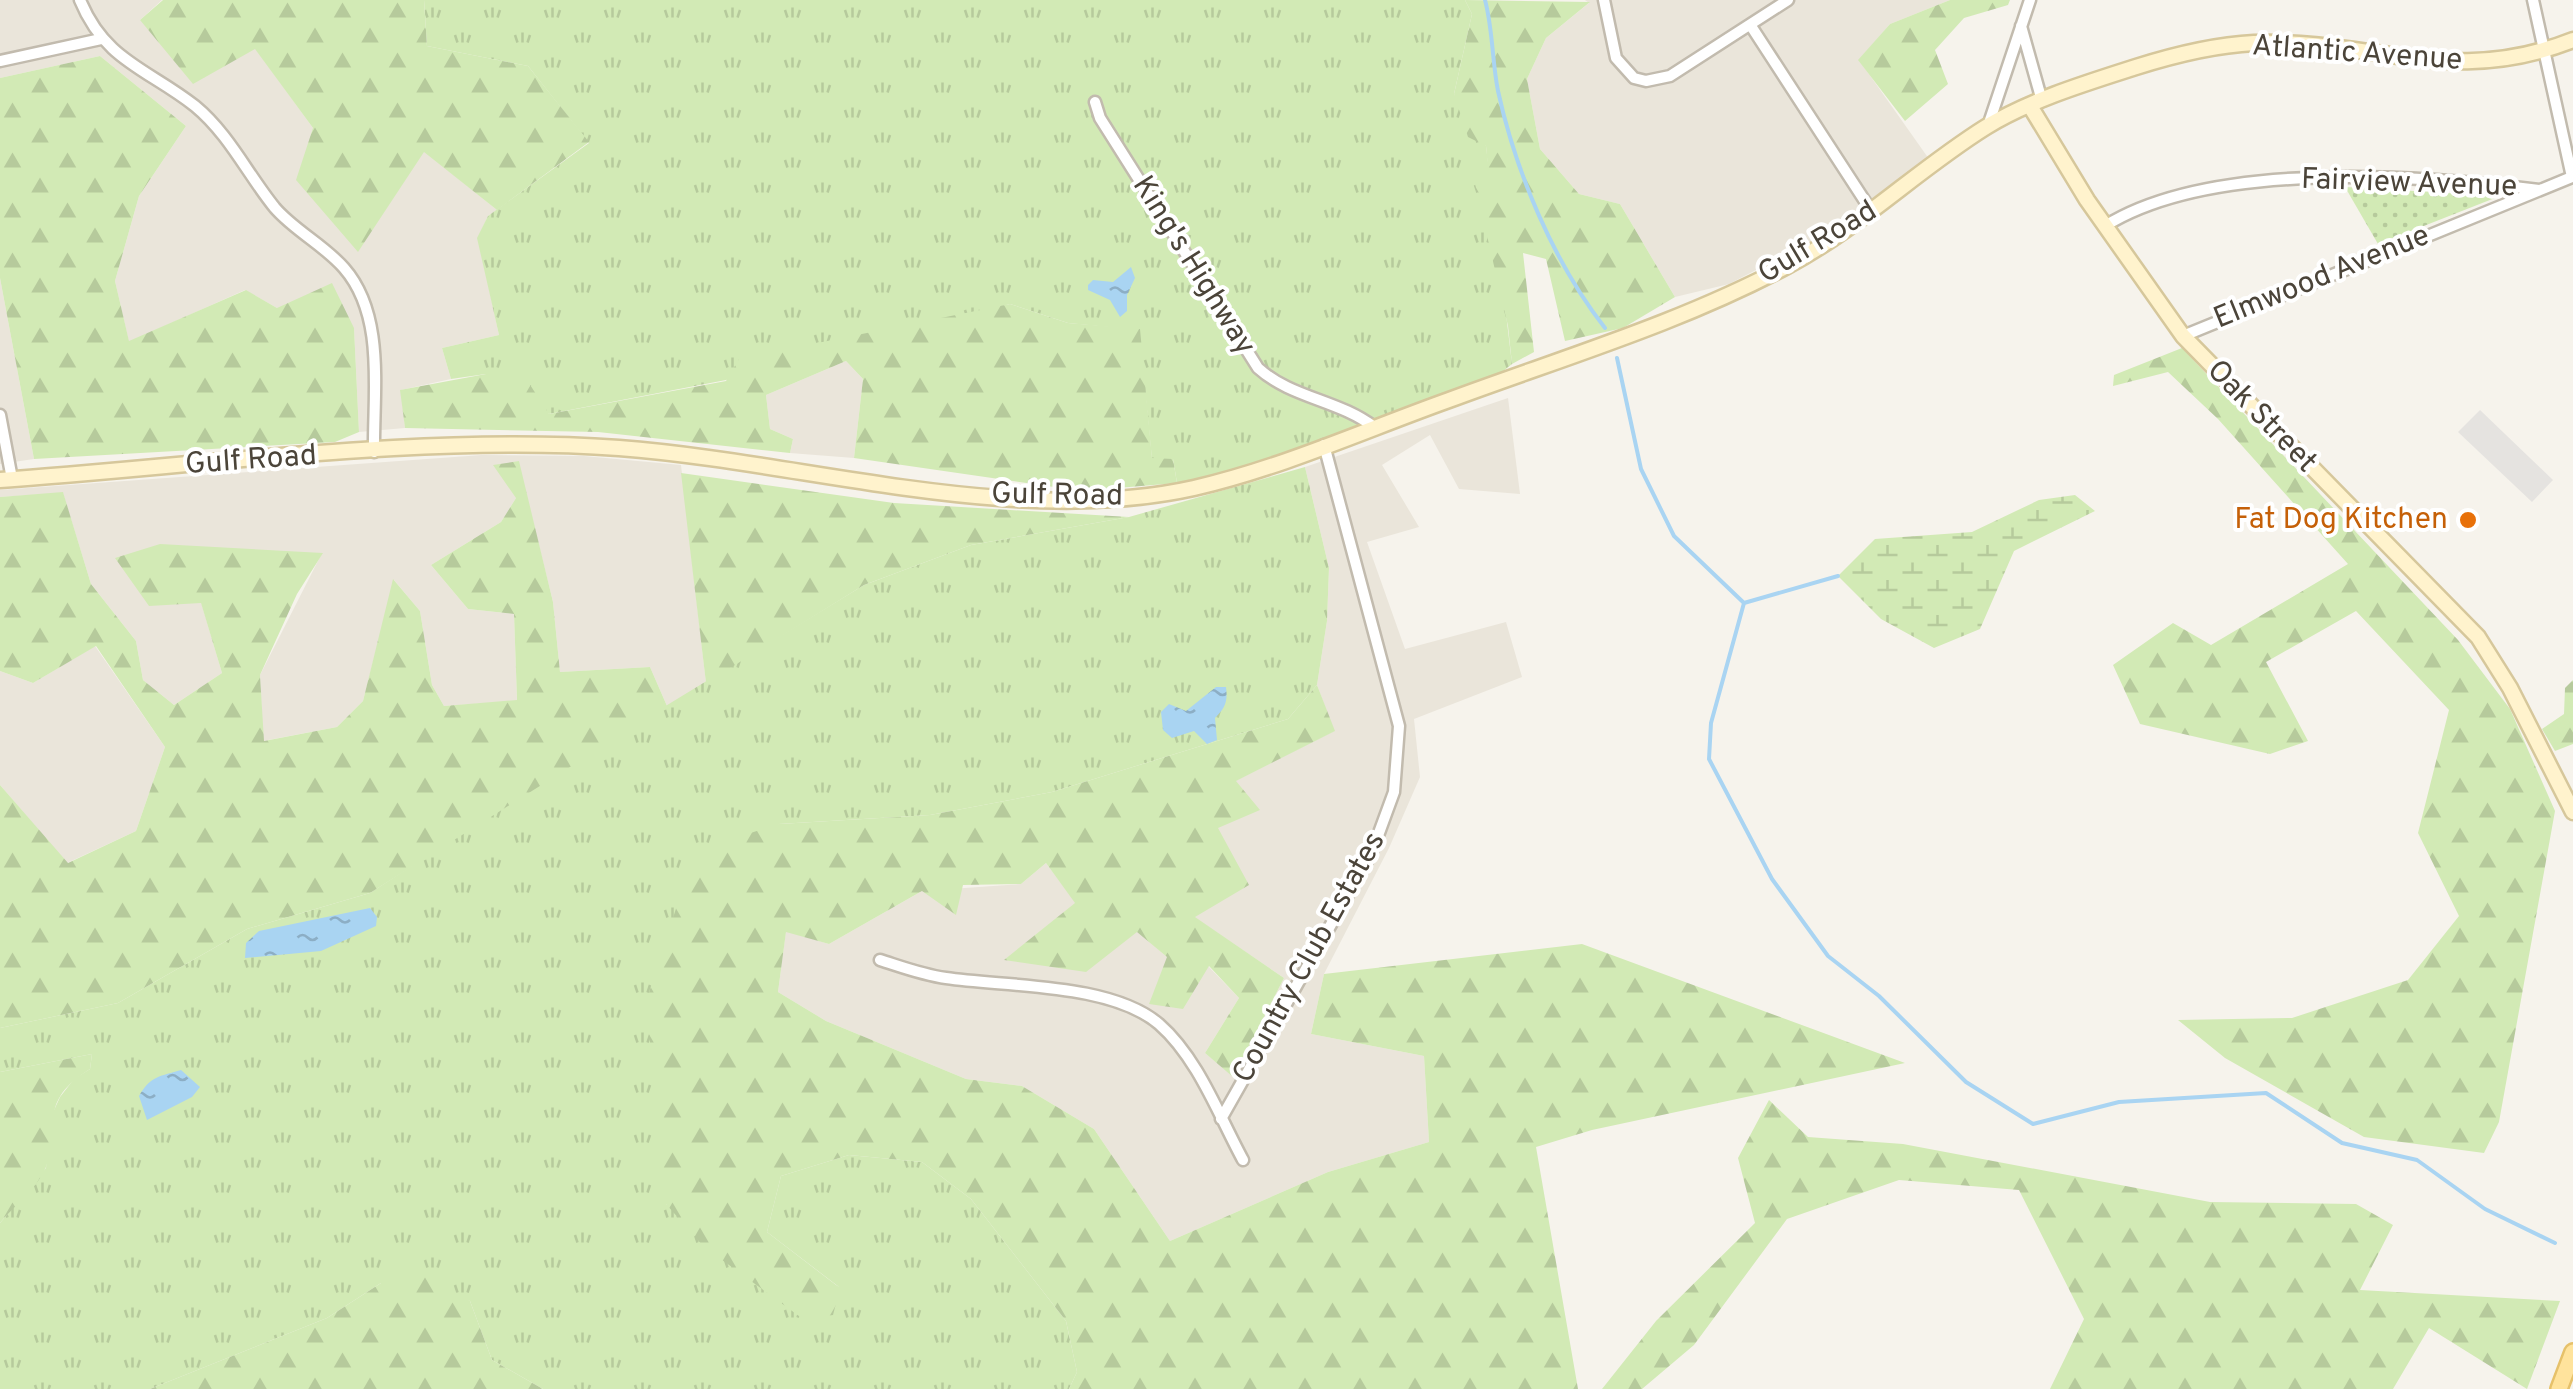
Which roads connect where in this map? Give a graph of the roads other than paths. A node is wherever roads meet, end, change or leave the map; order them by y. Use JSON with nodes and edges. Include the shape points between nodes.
{"nodes":[{"id":1,"x":80,"y":0,"type":"edge"},
{"id":2,"x":1604,"y":0,"type":"edge"},
{"id":3,"x":1788,"y":0,"type":"edge"},
{"id":4,"x":2030,"y":0,"type":"edge"},
{"id":5,"x":2533,"y":0,"type":"edge"},
{"id":6,"x":1751,"y":26,"type":"junction"},
{"id":7,"x":2021,"y":26,"type":"junction"},
{"id":8,"x":102,"y":39,"type":"junction"},
{"id":9,"x":2573,"y":40,"type":"edge"},
{"id":10,"x":2543,"y":50,"type":"junction"},
{"id":11,"x":0,"y":61,"type":"edge"},
{"id":12,"x":1095,"y":102,"type":"dead end"},
{"id":13,"x":2034,"y":105,"type":"junction"},
{"id":14,"x":1988,"y":126,"type":"junction"},
{"id":15,"x":2572,"y":177,"type":"edge"},
{"id":16,"x":2540,"y":190,"type":"junction"},
{"id":17,"x":1872,"y":212,"type":"junction"},
{"id":18,"x":2105,"y":226,"type":"junction"},
{"id":19,"x":2183,"y":336,"type":"junction"},
{"id":20,"x":0,"y":415,"type":"edge"},
{"id":21,"x":1374,"y":427,"type":"junction"},
{"id":22,"x":1324,"y":445,"type":"junction"},
{"id":23,"x":374,"y":452,"type":"junction"},
{"id":24,"x":6,"y":479,"type":"edge"},
{"id":25,"x":2573,"y":812,"type":"edge"},
{"id":26,"x":880,"y":960,"type":"dead end"},
{"id":27,"x":1220,"y":1119,"type":"junction"},
{"id":28,"x":1244,"y":1160,"type":"dead end"},
{"id":29,"x":2573,"y":1352,"type":"edge"},
{"id":30,"x":2559,"y":1389,"type":"edge"}],
"edges":[{"from":1,"to":8,"type":"street"},
{"from":2,"to":6,"type":"street","via":[[1616,58],[1646,81],[1670,76]]},
{"from":3,"to":6,"type":"street"},
{"from":4,"to":7,"type":"street"},
{"from":5,"to":10,"type":"street"},
{"from":6,"to":17,"type":"street"},
{"from":7,"to":13,"type":"street"},
{"from":7,"to":14,"type":"street"},
{"from":8,"to":11,"type":"street"},
{"from":8,"to":23,"type":"street","via":[[194,106],[228,140],[278,211],[345,269],[372,328]]},
{"from":9,"to":10,"type":"street","name":"Atlantic Avenue"},
{"from":10,"to":13,"type":"street","name":"Atlantic Avenue","via":[[2486,64],[2445,64],[2320,46],[2226,46],[2142,66]]},
{"from":10,"to":15,"type":"street"},
{"from":12,"to":21,"type":"street","name":"King's Highway","via":[[1258,368],[1278,384],[1354,412]]},
{"from":13,"to":14,"type":"street","name":"Gulf Road"},
{"from":13,"to":18,"type":"street","name":"Oak Street"},
{"from":14,"to":17,"type":"street","name":"Gulf Road"},
{"from":15,"to":16,"type":"street","name":"Elmwood Avenue"},
{"from":16,"to":18,"type":"street","name":"Fairview Avenue","via":[[2311,176],[2218,190],[2123,215]]},
{"from":16,"to":19,"type":"street","name":"Elmwood Avenue"},
{"from":17,"to":21,"type":"street","name":"Gulf Road","via":[[1743,288]]},
{"from":18,"to":19,"type":"street","name":"Oak Street"},
{"from":19,"to":25,"type":"street","name":"Oak Street","via":[[2478,637]]},
{"from":20,"to":24,"type":"street"},
{"from":21,"to":22,"type":"street","name":"Gulf Road"},
{"from":22,"to":23,"type":"street","name":"Gulf Road","via":[[1195,488],[1081,502],[1000,498],[616,448]]},
{"from":22,"to":27,"type":"street","name":"Country Club Estates","via":[[1393,700],[1399,766],[1372,852]]},
{"from":23,"to":24,"type":"street","name":"Gulf Road"},
{"from":26,"to":27,"type":"street","name":"Country Club Estates","via":[[928,975],[1100,997],[1137,1008],[1176,1043]]},
{"from":27,"to":28,"type":"street","name":"Country Club Estates"},
{"from":29,"to":30,"type":"main road"}]}
